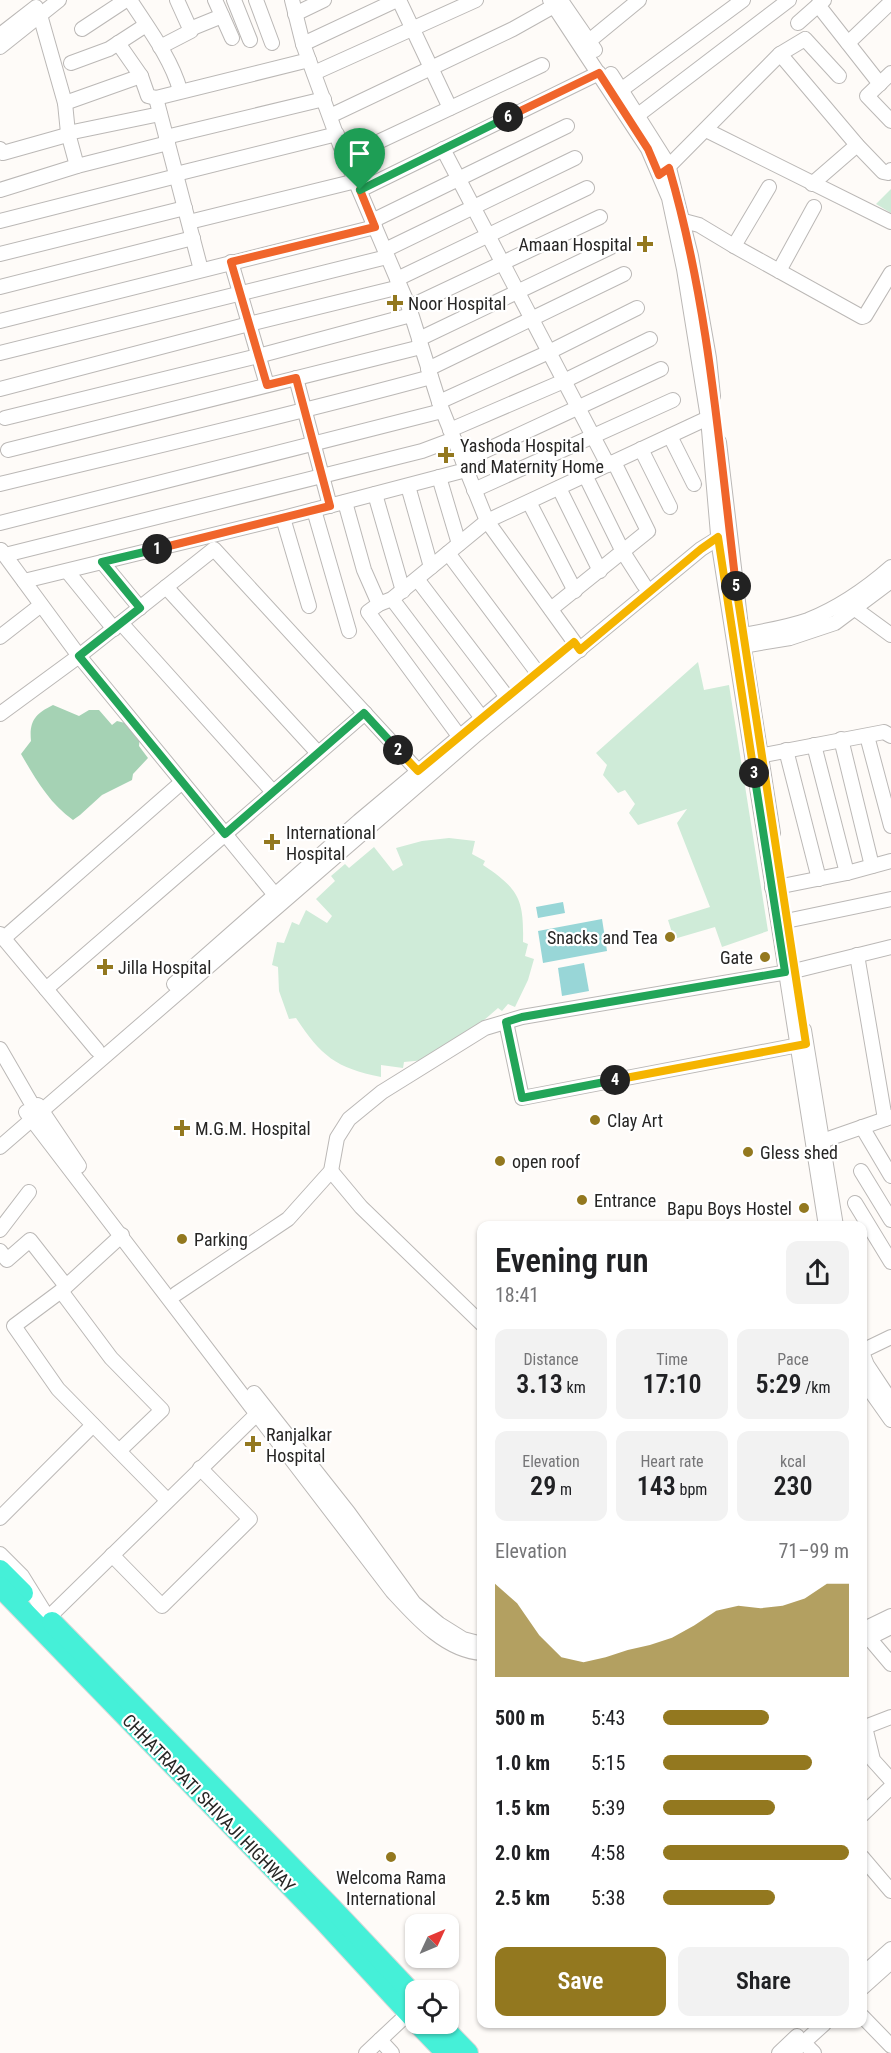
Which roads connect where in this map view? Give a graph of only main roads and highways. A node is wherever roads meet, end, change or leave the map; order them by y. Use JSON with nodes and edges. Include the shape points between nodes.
{"nodes":[{"id":1,"x":0,"y":1570,"type":"edge"},
{"id":2,"x":0,"y":1587,"type":"edge"},
{"id":3,"x":405,"y":2000,"type":"edge"},
{"id":4,"x":405,"y":2002,"type":"edge"},
{"id":5,"x":432,"y":2034,"type":"edge"},
{"id":6,"x":450,"y":2034,"type":"edge"},
{"id":7,"x":446,"y":2053,"type":"edge"},
{"id":8,"x":468,"y":2053,"type":"edge"}],
"edges":[{"from":1,"to":3,"type":"highway","name":"CHHATRAPATI SHIVAJI HIGHWAY","via":[[331,1907]]},
{"from":2,"to":4,"type":"highway","name":"CHHATRAPATI SHIVAJI HIGHWAY"},
{"from":5,"to":7,"type":"highway","name":"CHHATRAPATI SHIVAJI HIGHWAY"},
{"from":6,"to":8,"type":"highway"}]}
